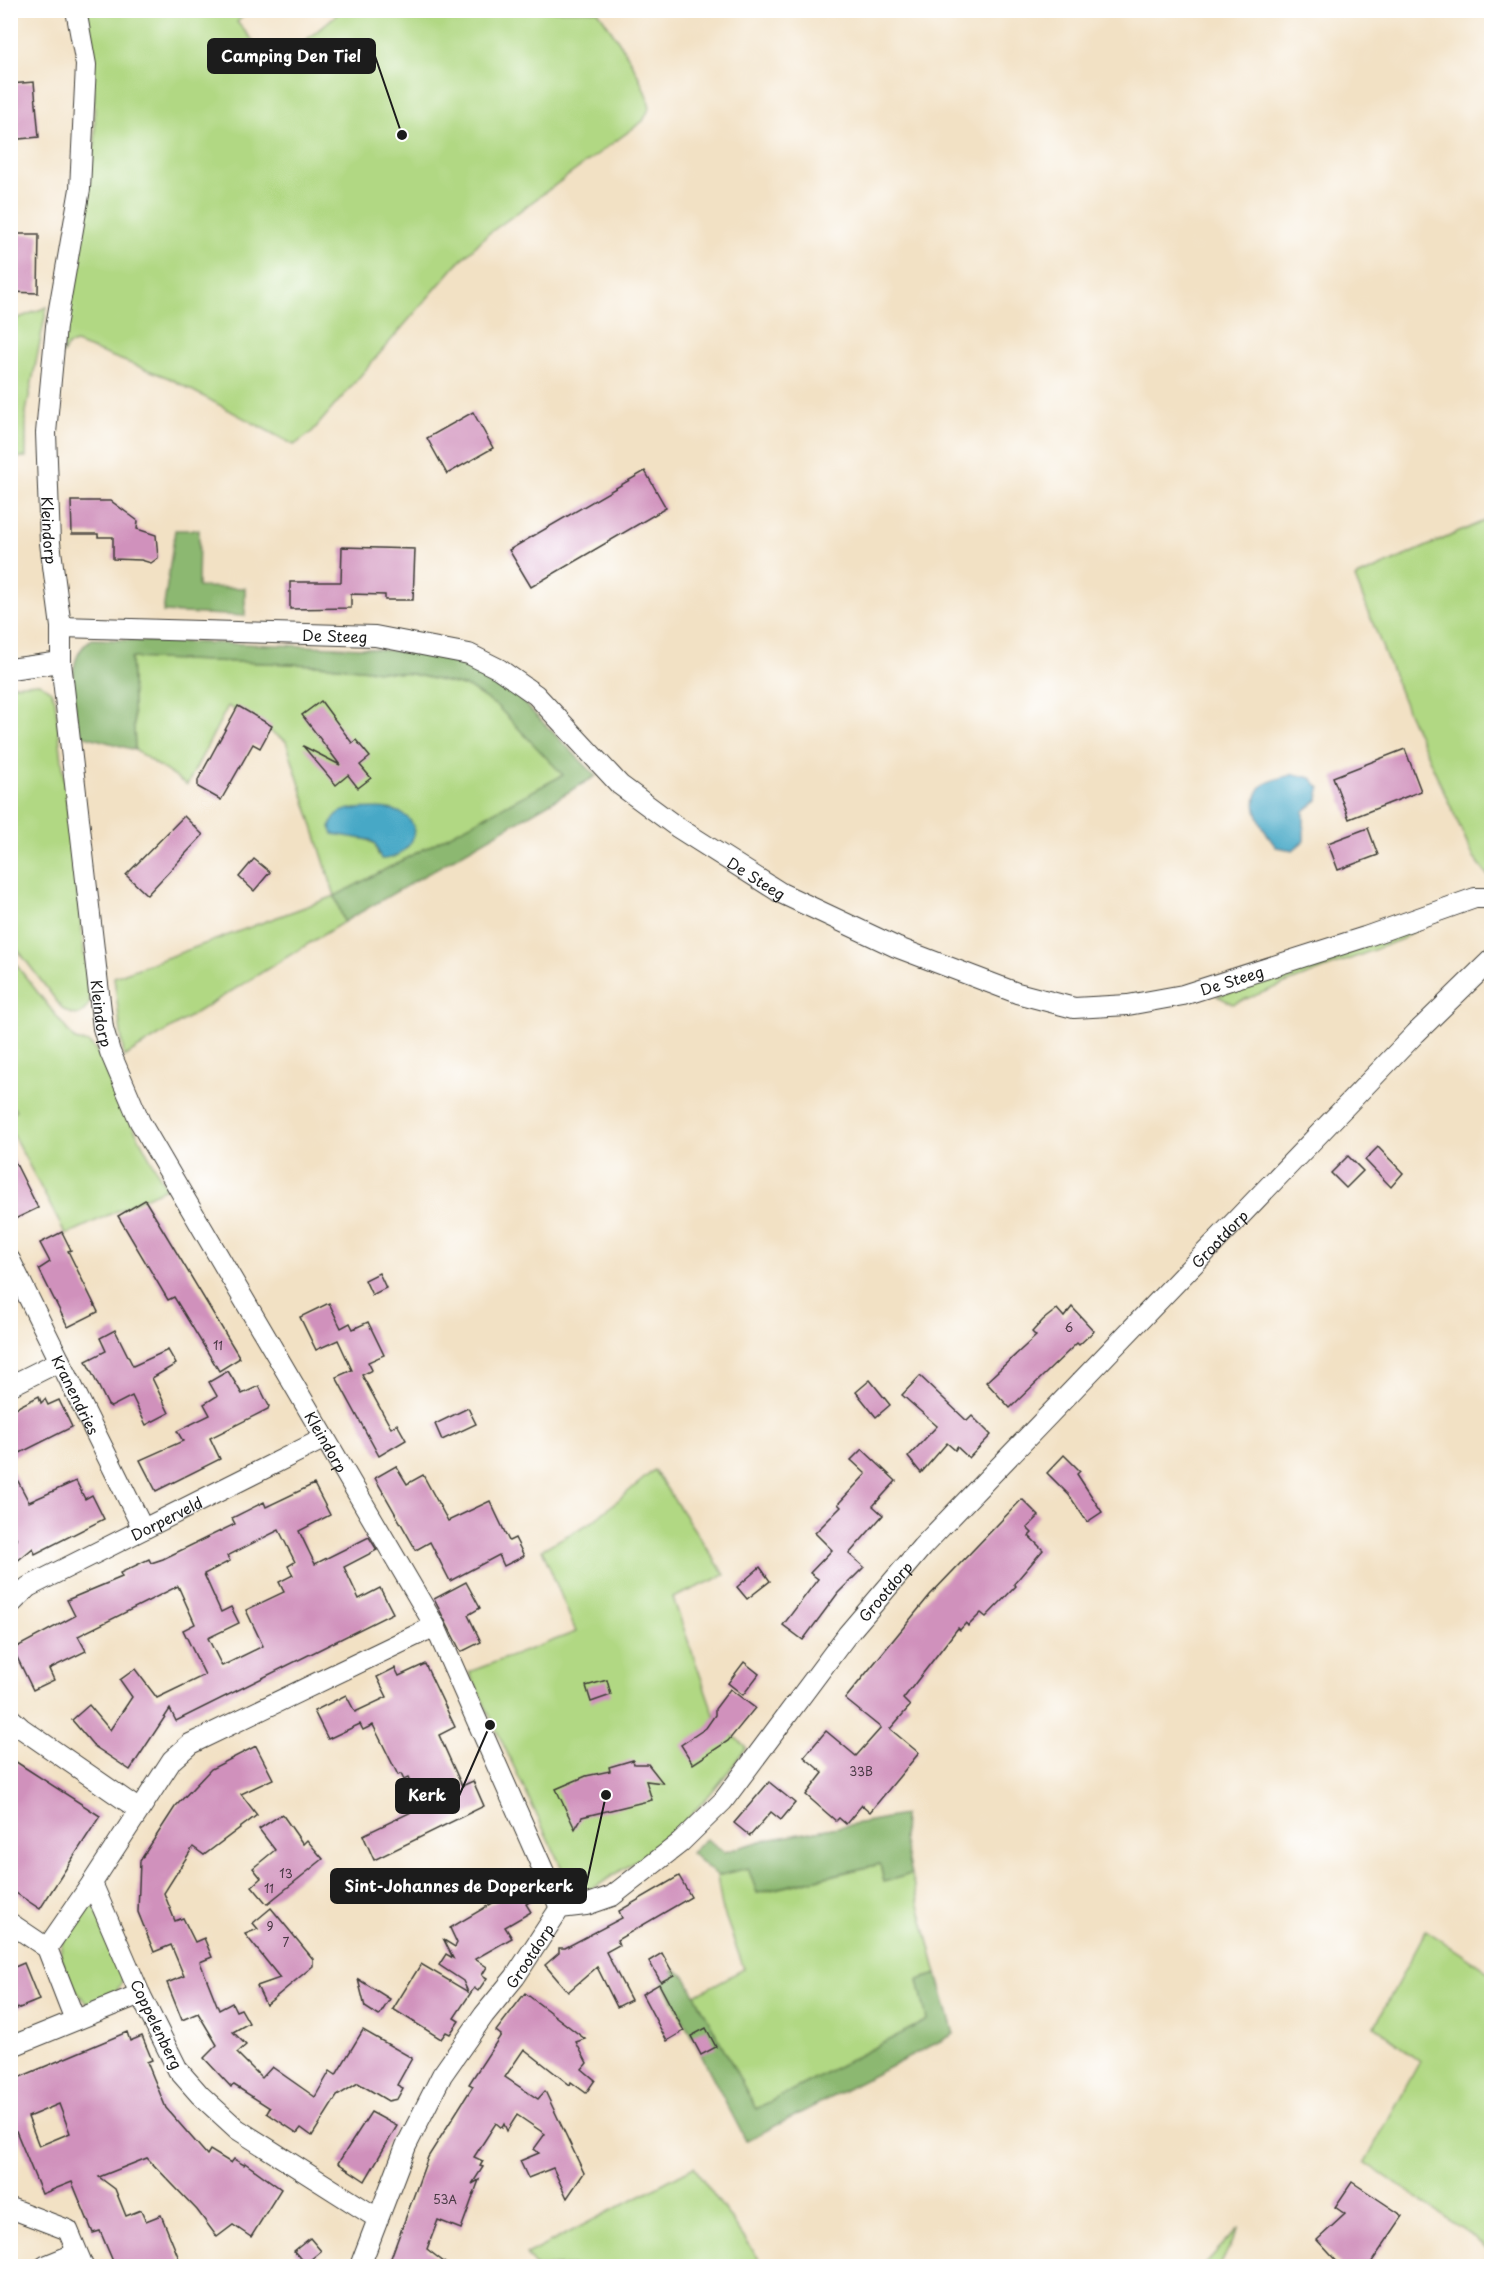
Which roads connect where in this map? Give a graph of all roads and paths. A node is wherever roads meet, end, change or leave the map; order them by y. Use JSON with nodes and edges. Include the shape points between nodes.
{"nodes":[{"id":1,"x":75,"y":10,"type":"edge"},
{"id":2,"x":61,"y":627,"type":"junction"},
{"id":3,"x":61,"y":662,"type":"junction"},
{"id":4,"x":10,"y":669,"type":"edge"},
{"id":5,"x":1491,"y":898,"type":"edge"},
{"id":6,"x":1491,"y":959,"type":"edge"},
{"id":7,"x":10,"y":1260,"type":"edge"},
{"id":8,"x":60,"y":1361,"type":"junction"},
{"id":9,"x":10,"y":1386,"type":"edge"},
{"id":10,"x":325,"y":1438,"type":"junction"},
{"id":11,"x":143,"y":1529,"type":"junction"},
{"id":12,"x":10,"y":1605,"type":"edge"},
{"id":13,"x":435,"y":1626,"type":"junction"},
{"id":14,"x":10,"y":1718,"type":"edge"},
{"id":15,"x":138,"y":1809,"type":"junction"},
{"id":16,"x":92,"y":1883,"type":"junction"},
{"id":17,"x":560,"y":1908,"type":"junction"},
{"id":18,"x":10,"y":1923,"type":"edge"},
{"id":19,"x":46,"y":1948,"type":"junction"},
{"id":20,"x":140,"y":1994,"type":"junction"},
{"id":21,"x":75,"y":2020,"type":"junction"},
{"id":22,"x":10,"y":2047,"type":"edge"},
{"id":23,"x":10,"y":2208,"type":"edge"},
{"id":24,"x":377,"y":2218,"type":"junction"},
{"id":25,"x":80,"y":2260,"type":"edge"},
{"id":26,"x":45,"y":2266,"type":"edge"},
{"id":27,"x":360,"y":2266,"type":"edge"}],
"edges":[{"from":1,"to":2,"type":"street","name":"Kleindorp","via":[[86,65],[80,189],[56,326],[46,433],[50,543]]},
{"from":2,"to":3,"type":"street","name":"Kleindorp"},
{"from":2,"to":5,"type":"street","name":"De Steeg","via":[[375,636],[469,654],[500,669],[536,695],[620,785],[677,827],[781,893],[896,947],[1017,993],[1074,1008],[1128,1005],[1183,995],[1475,898]]},
{"from":3,"to":4,"type":"street"},
{"from":3,"to":10,"type":"street","name":"Kleindorp","via":[[103,1028],[110,1052],[140,1122]]},
{"from":6,"to":17,"type":"street","name":"Grootdorp","via":[[922,1547],[847,1635],[723,1801],[680,1843],[612,1896]]},
{"from":7,"to":8,"type":"street","name":"Kranendries"},
{"from":8,"to":9,"type":"street"},
{"from":8,"to":11,"type":"street","name":"Kranendries"},
{"from":10,"to":11,"type":"street","name":"Dorperveld"},
{"from":10,"to":13,"type":"street","name":"Kleindorp"},
{"from":11,"to":12,"type":"street","name":"Dorperveld","via":[[28,1587]]},
{"from":13,"to":15,"type":"street","via":[[190,1744],[172,1760]]},
{"from":13,"to":17,"type":"street","name":"Kleindorp"},
{"from":14,"to":15,"type":"street"},
{"from":15,"to":16,"type":"street"},
{"from":16,"to":19,"type":"street"},
{"from":16,"to":20,"type":"street","name":"Coppelenberg"},
{"from":17,"to":24,"type":"street","name":"Grootdorp","via":[[515,1977],[442,2075],[406,2146]]},
{"from":18,"to":19,"type":"street"},
{"from":19,"to":21,"type":"street"},
{"from":20,"to":21,"type":"street"},
{"from":20,"to":24,"type":"street","name":"Coppelenberg","via":[[178,2070],[200,2096],[237,2128]]},
{"from":21,"to":22,"type":"street"},
{"from":23,"to":25,"type":"street","via":[[68,2230]]},
{"from":24,"to":27,"type":"street","name":"Grootdorp"},
{"from":25,"to":26,"type":"street"}]}
